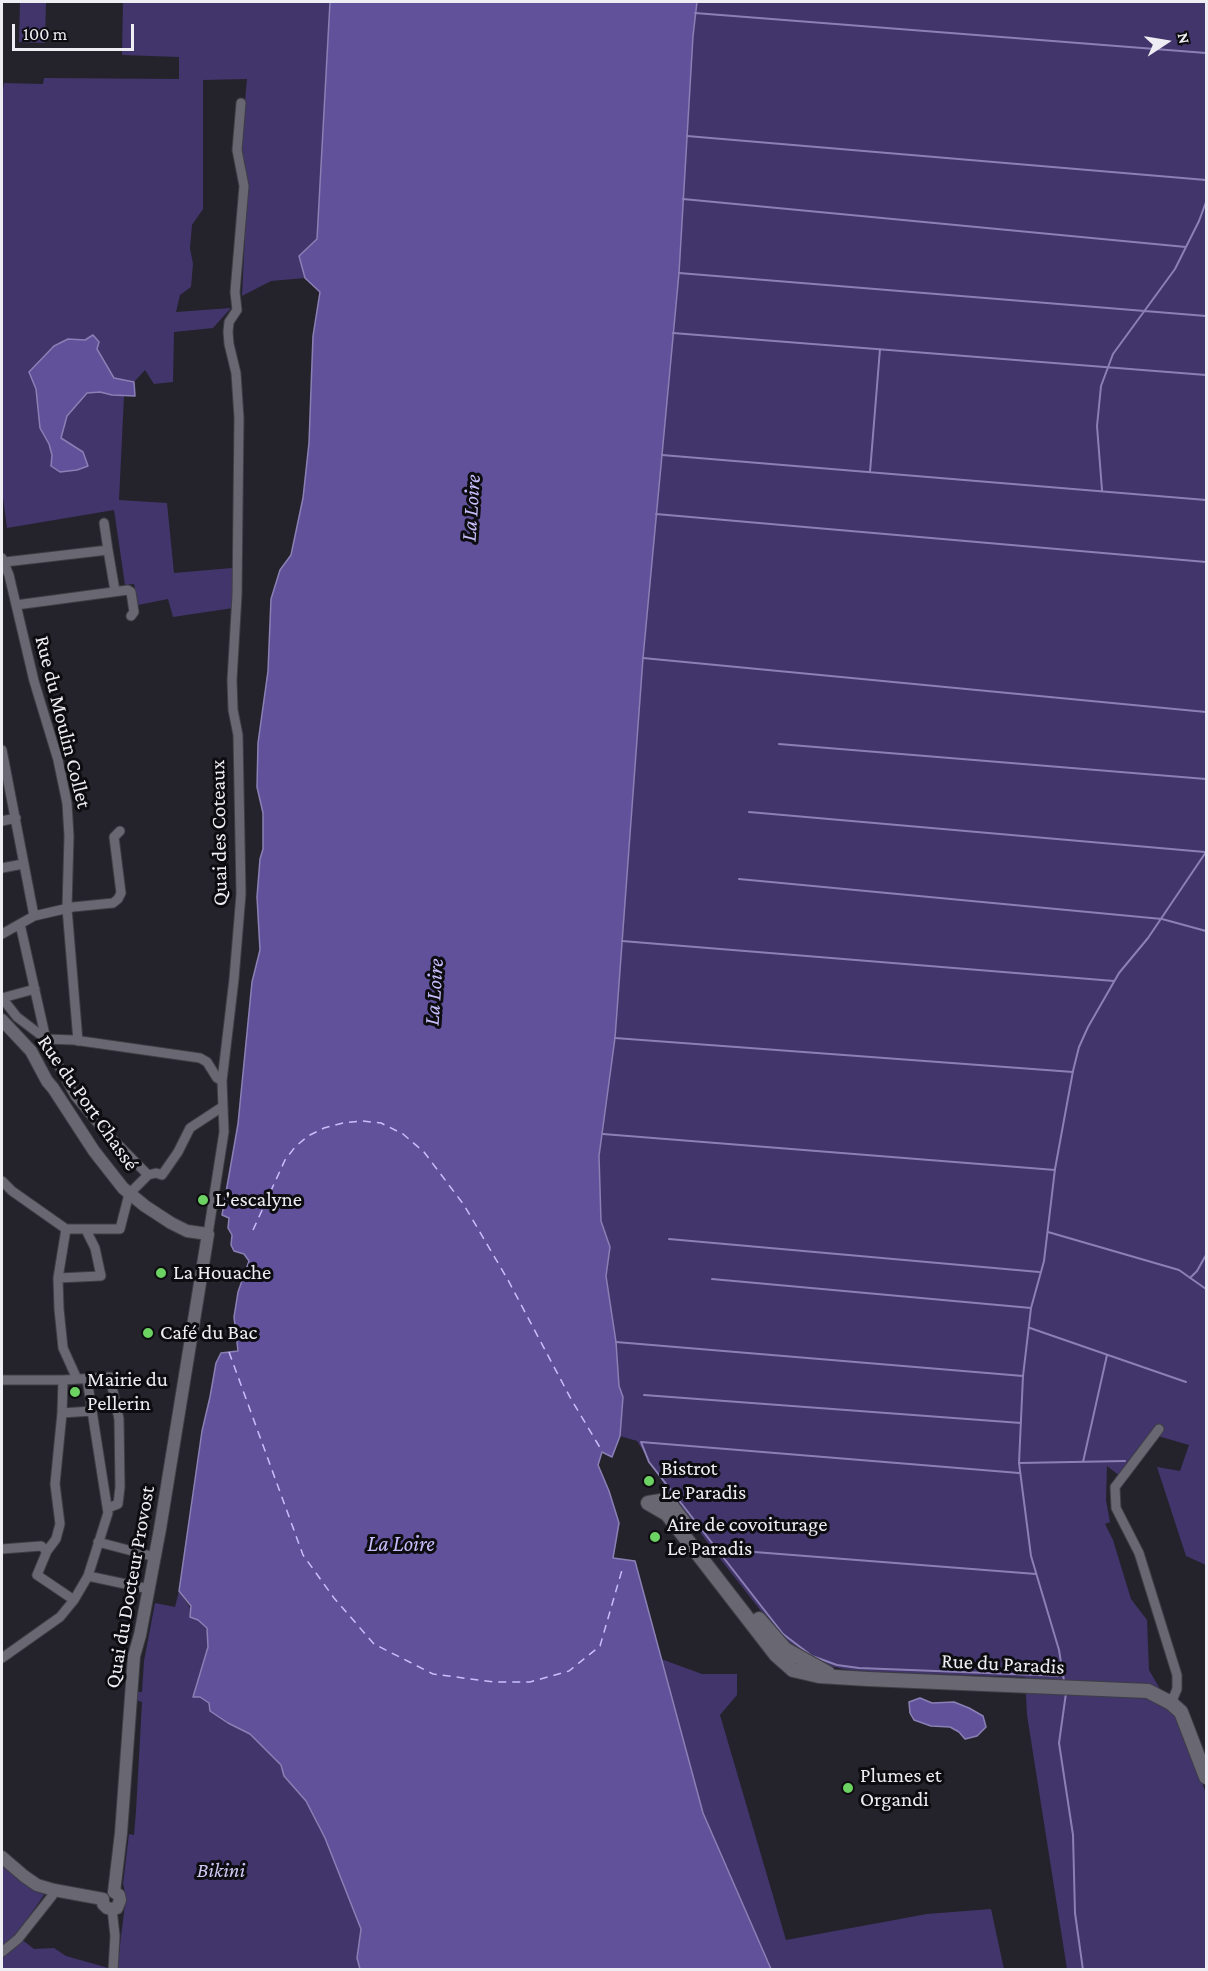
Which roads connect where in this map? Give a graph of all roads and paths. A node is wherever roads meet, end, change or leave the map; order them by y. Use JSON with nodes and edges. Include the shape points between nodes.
{"nodes":[{"id":1,"x":241,"y":103,"type":"dead end"},
{"id":2,"x":105,"y":523,"type":"dead end"},
{"id":3,"x":108,"y":550,"type":"junction"},
{"id":4,"x":3,"y":560,"type":"edge"},
{"id":5,"x":115,"y":591,"type":"junction"},
{"id":6,"x":16,"y":605,"type":"junction"},
{"id":7,"x":131,"y":616,"type":"dead end"},
{"id":8,"x":2,"y":750,"type":"edge"},
{"id":9,"x":16,"y":818,"type":"junction"},
{"id":10,"x":2,"y":821,"type":"edge"},
{"id":11,"x":120,"y":831,"type":"dead end"},
{"id":12,"x":23,"y":864,"type":"junction"},
{"id":13,"x":2,"y":868,"type":"edge"},
{"id":14,"x":67,"y":908,"type":"junction"},
{"id":15,"x":34,"y":916,"type":"junction"},
{"id":16,"x":20,"y":924,"type":"junction"},
{"id":17,"x":2,"y":934,"type":"edge"},
{"id":18,"x":35,"y":989,"type":"junction"},
{"id":19,"x":2,"y":998,"type":"edge"},
{"id":20,"x":2,"y":1020,"type":"edge"},
{"id":21,"x":46,"y":1038,"type":"junction"},
{"id":22,"x":78,"y":1041,"type":"junction"},
{"id":23,"x":222,"y":1081,"type":"junction"},
{"id":24,"x":222,"y":1107,"type":"junction"},
{"id":25,"x":152,"y":1174,"type":"junction"},
{"id":26,"x":2,"y":1181,"type":"edge"},
{"id":27,"x":129,"y":1194,"type":"junction"},
{"id":28,"x":66,"y":1229,"type":"junction"},
{"id":29,"x":86,"y":1230,"type":"junction"},
{"id":30,"x":208,"y":1234,"type":"junction"},
{"id":31,"x":58,"y":1278,"type":"junction"},
{"id":32,"x":199,"y":1290,"type":"joint"},
{"id":33,"x":77,"y":1379,"type":"junction"},
{"id":34,"x":87,"y":1379,"type":"junction"},
{"id":35,"x":2,"y":1380,"type":"edge"},
{"id":36,"x":63,"y":1380,"type":"junction"},
{"id":37,"x":92,"y":1411,"type":"junction"},
{"id":38,"x":62,"y":1413,"type":"junction"},
{"id":39,"x":1159,"y":1429,"type":"dead end"},
{"id":40,"x":108,"y":1508,"type":"junction"},
{"id":41,"x":98,"y":1542,"type":"junction"},
{"id":42,"x":2,"y":1549,"type":"edge"},
{"id":43,"x":47,"y":1551,"type":"junction"},
{"id":44,"x":155,"y":1557,"type":"junction"},
{"id":45,"x":88,"y":1576,"type":"junction"},
{"id":46,"x":150,"y":1589,"type":"junction"},
{"id":47,"x":74,"y":1600,"type":"junction"},
{"id":48,"x":2,"y":1658,"type":"edge"},
{"id":49,"x":830,"y":1675,"type":"junction"},
{"id":50,"x":1171,"y":1702,"type":"junction"},
{"id":51,"x":1206,"y":1777,"type":"edge"},
{"id":52,"x":2,"y":1857,"type":"edge"},
{"id":53,"x":54,"y":1890,"type":"junction"},
{"id":54,"x":114,"y":1892,"type":"junction"},
{"id":55,"x":103,"y":1899,"type":"junction"},
{"id":56,"x":112,"y":1910,"type":"junction"},
{"id":57,"x":2,"y":1952,"type":"edge"},
{"id":58,"x":114,"y":1970,"type":"edge"}],
"edges":[{"from":1,"to":23,"type":"street","name":"Quai des Coteaux","via":[[237,150],[244,186],[235,292],[237,310],[228,332],[239,418],[233,710],[238,735],[241,894]]},
{"from":2,"to":3,"type":"street"},
{"from":3,"to":4,"type":"street"},
{"from":3,"to":5,"type":"street"},
{"from":4,"to":6,"type":"street","name":"Rue du Moulin Collet"},
{"from":5,"to":6,"type":"street"},
{"from":5,"to":7,"type":"street","via":[[131,592]]},
{"from":6,"to":14,"type":"street","name":"Rue du Moulin Collet","via":[[68,803]]},
{"from":8,"to":9,"type":"street"},
{"from":9,"to":10,"type":"street"},
{"from":9,"to":12,"type":"street"},
{"from":11,"to":14,"type":"street","via":[[114,837],[121,893],[118,899],[113,903]]},
{"from":12,"to":13,"type":"street"},
{"from":12,"to":15,"type":"street"},
{"from":14,"to":15,"type":"street"},
{"from":14,"to":22,"type":"street","name":"Rue du Moulin Collet"},
{"from":15,"to":16,"type":"street"},
{"from":16,"to":17,"type":"street"},
{"from":16,"to":18,"type":"street"},
{"from":18,"to":19,"type":"street"},
{"from":18,"to":21,"type":"street"},
{"from":19,"to":21,"type":"street","via":[[18,1017]]},
{"from":20,"to":27,"type":"street","name":"Rue du Port Chassé","via":[[31,1051],[40,1071],[94,1151]]},
{"from":21,"to":22,"type":"street"},
{"from":21,"to":25,"type":"street","via":[[75,1096],[100,1126]]},
{"from":22,"to":23,"type":"street","via":[[200,1058]]},
{"from":23,"to":24,"type":"street","name":"Quai des Coteaux"},
{"from":24,"to":25,"type":"street","via":[[190,1128],[162,1175]]},
{"from":24,"to":30,"type":"street","name":"Quai des Coteaux","via":[[224,1132]]},
{"from":25,"to":27,"type":"street"},
{"from":26,"to":28,"type":"street"},
{"from":27,"to":29,"type":"street","via":[[120,1229]]},
{"from":27,"to":30,"type":"street","name":"Rue du Port Chassé","via":[[187,1231]]},
{"from":28,"to":29,"type":"street"},
{"from":28,"to":31,"type":"street"},
{"from":29,"to":31,"type":"street","via":[[101,1276]]},
{"from":30,"to":32,"type":"street","name":"Quai des Coteaux"},
{"from":31,"to":33,"type":"street","via":[[63,1348]]},
{"from":32,"to":44,"type":"street","name":"Quai du Docteur Provost"},
{"from":33,"to":34,"type":"street"},
{"from":33,"to":36,"type":"street"},
{"from":34,"to":37,"type":"street"},
{"from":34,"to":40,"type":"street","via":[[110,1377],[119,1419],[118,1504]]},
{"from":35,"to":36,"type":"street"},
{"from":36,"to":38,"type":"street"},
{"from":37,"to":38,"type":"street"},
{"from":37,"to":40,"type":"street"},
{"from":38,"to":43,"type":"street","via":[[55,1484],[60,1524]]},
{"from":39,"to":50,"type":"street","via":[[1115,1487],[1116,1508],[1139,1553],[1177,1675],[1177,1689]]},
{"from":40,"to":41,"type":"street"},
{"from":41,"to":44,"type":"street"},
{"from":41,"to":45,"type":"street"},
{"from":42,"to":43,"type":"street","via":[[41,1546]]},
{"from":43,"to":47,"type":"street","via":[[37,1575]]},
{"from":44,"to":46,"type":"street","name":"Quai du Docteur Provost"},
{"from":45,"to":46,"type":"street"},
{"from":45,"to":47,"type":"street"},
{"from":46,"to":54,"type":"street","name":"Quai du Docteur Provost","via":[[134,1656]]},
{"from":47,"to":48,"type":"street","via":[[60,1617]]},
{"from":49,"to":49,"type":"main road","name":"Rue du Paradis","via":[[780,1644],[668,1500],[648,1503],[673,1521],[783,1663],[799,1673]]},
{"from":49,"to":50,"type":"main road","name":"Rue du Paradis","via":[[1148,1691]]},
{"from":50,"to":51,"type":"main road","via":[[1186,1723]]},
{"from":52,"to":53,"type":"street","via":[[38,1885]]},
{"from":53,"to":55,"type":"street"},
{"from":53,"to":57,"type":"street","via":[[18,1939]]},
{"from":54,"to":55,"type":"street","via":[[108,1892]]},
{"from":54,"to":56,"type":"street","via":[[120,1903]]},
{"from":55,"to":56,"type":"street"},
{"from":56,"to":58,"type":"street"}]}
